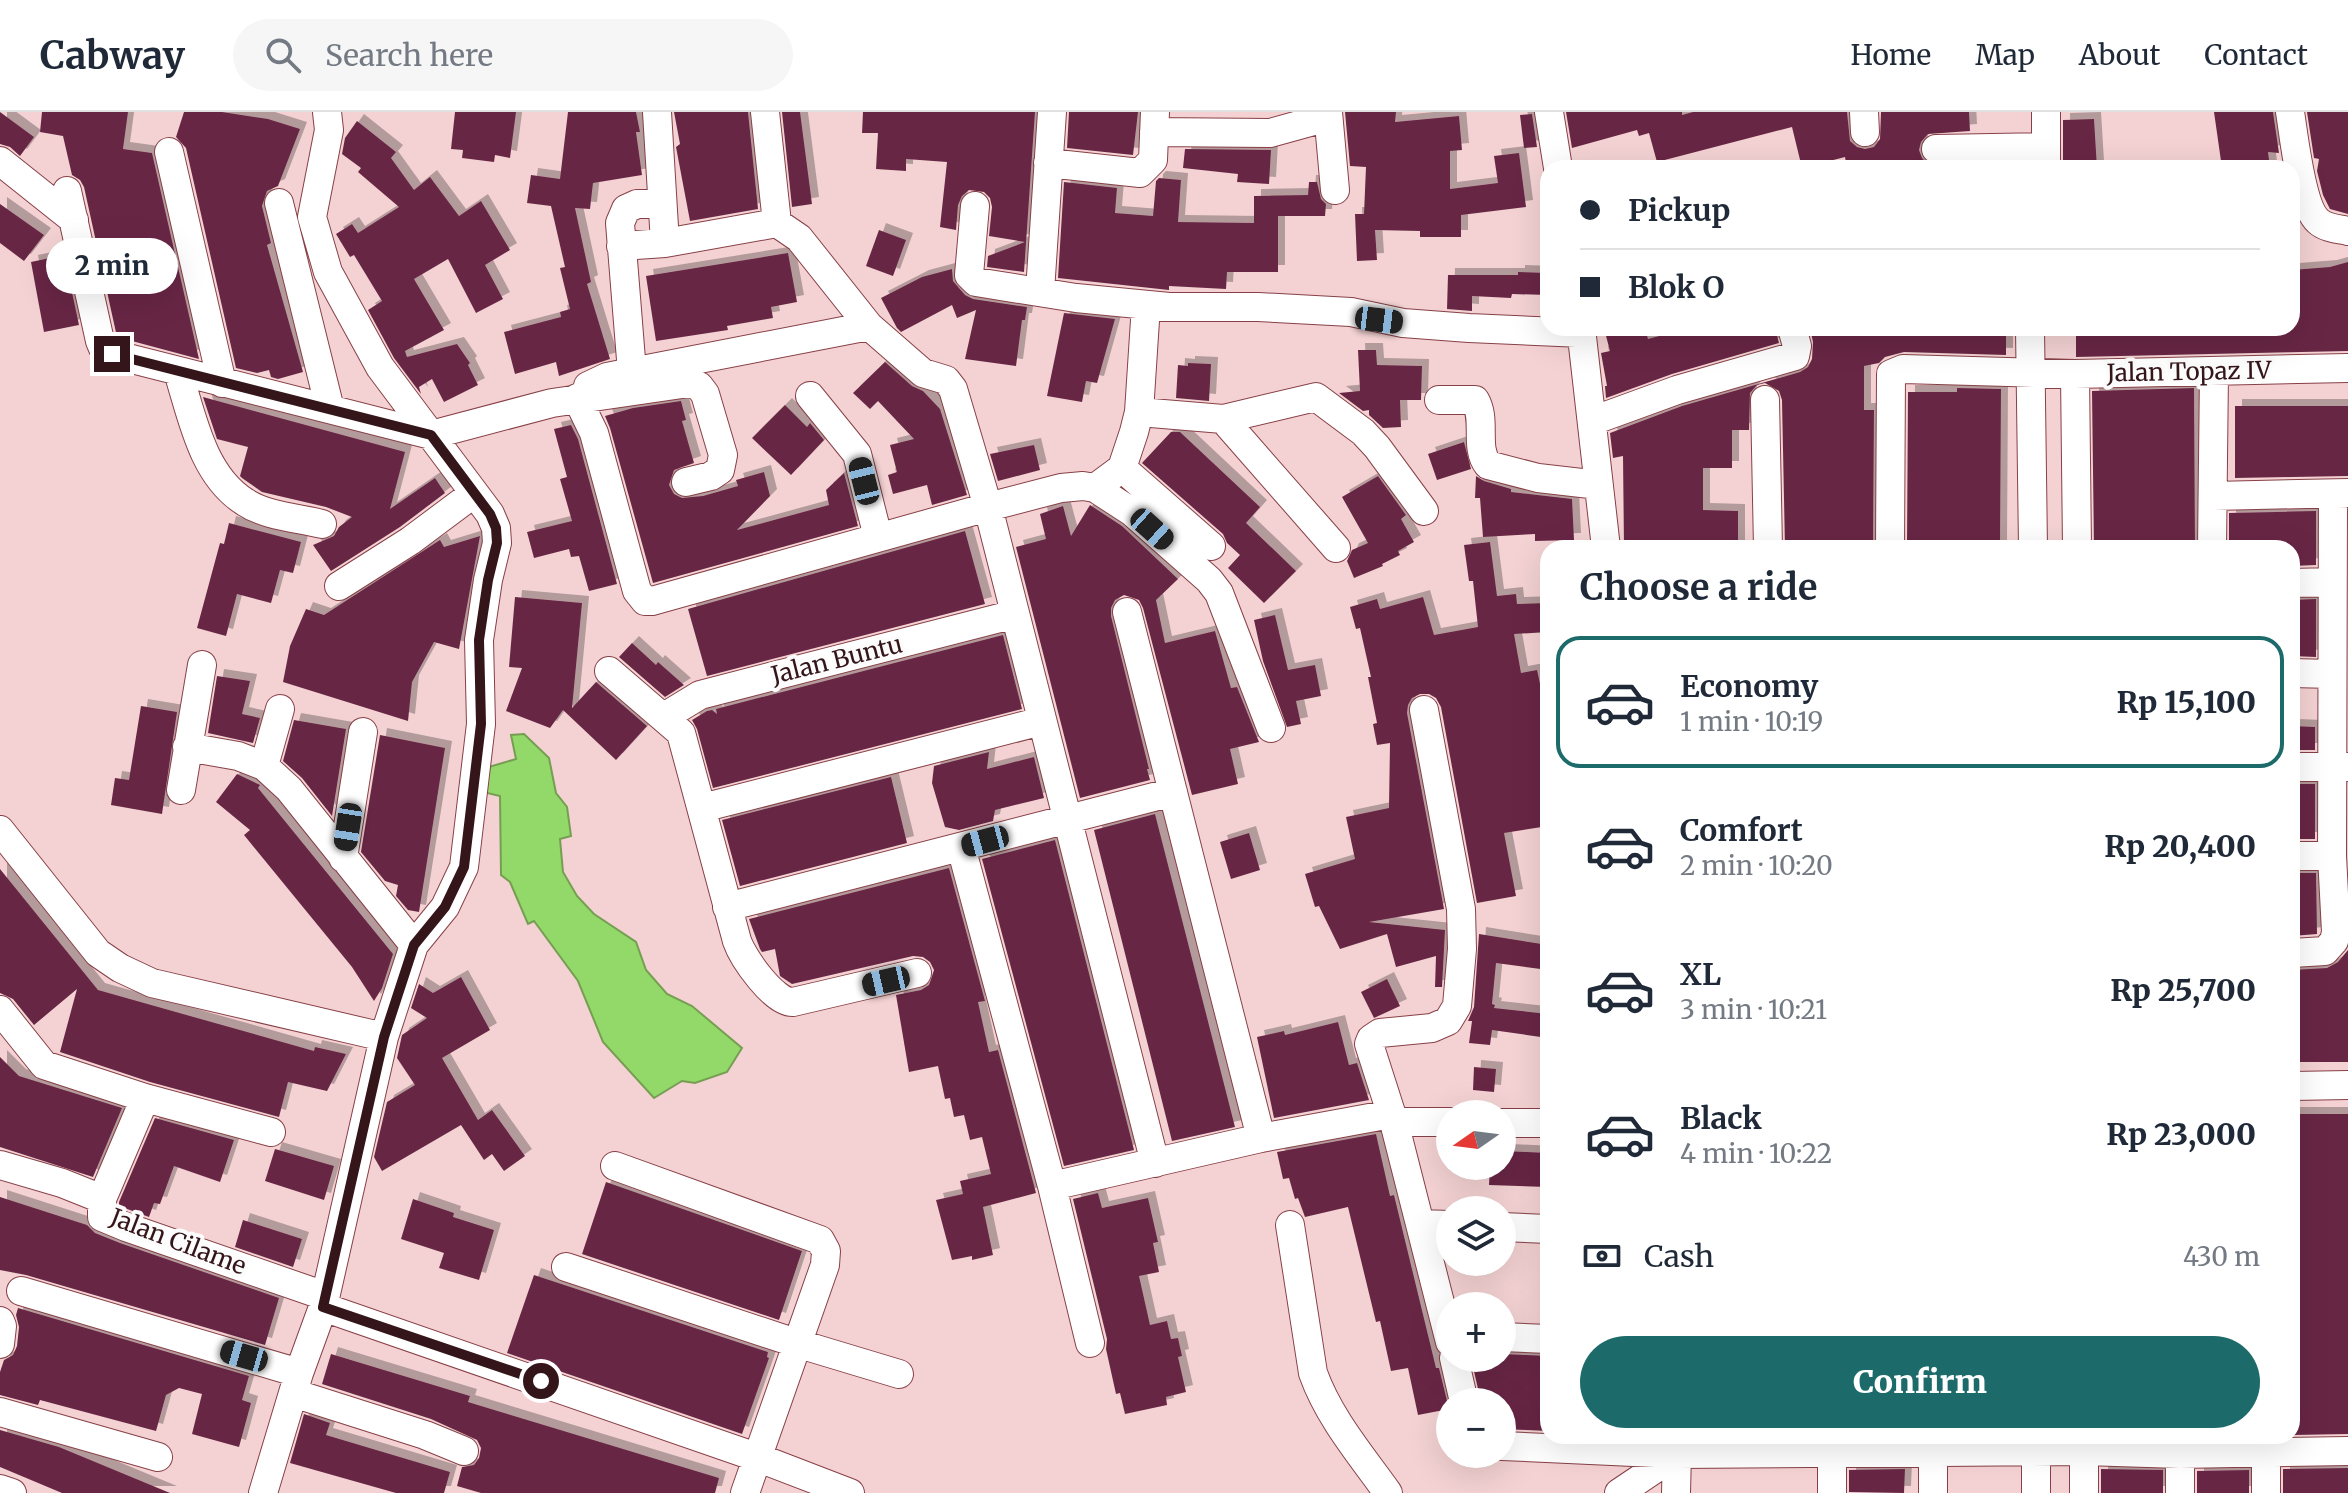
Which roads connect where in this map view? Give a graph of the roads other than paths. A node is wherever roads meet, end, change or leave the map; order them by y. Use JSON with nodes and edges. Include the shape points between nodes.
{"nodes":[{"id":1,"x":327,"y":112,"type":"edge"},
{"id":2,"x":657,"y":112,"type":"edge"},
{"id":3,"x":765,"y":112,"type":"edge"},
{"id":4,"x":1052,"y":112,"type":"edge"},
{"id":5,"x":1549,"y":112,"type":"edge"},
{"id":6,"x":2046,"y":112,"type":"edge"},
{"id":7,"x":2290,"y":112,"type":"edge"},
{"id":8,"x":1328,"y":114,"type":"edge"},
{"id":9,"x":1155,"y":122,"type":"edge"},
{"id":10,"x":1936,"y":149,"type":"dead end"},
{"id":11,"x":169,"y":152,"type":"dead end"},
{"id":12,"x":2046,"y":157,"type":"edge"},
{"id":13,"x":1557,"y":160,"type":"edge"},
{"id":14,"x":2299,"y":160,"type":"edge"},
{"id":15,"x":0,"y":161,"type":"edge"},
{"id":16,"x":1048,"y":163,"type":"junction"},
{"id":17,"x":2300,"y":164,"type":"edge"},
{"id":18,"x":1335,"y":190,"type":"dead end"},
{"id":19,"x":67,"y":191,"type":"dead end"},
{"id":20,"x":279,"y":203,"type":"dead end"},
{"id":21,"x":662,"y":203,"type":"junction"},
{"id":22,"x":975,"y":206,"type":"dead end"},
{"id":23,"x":74,"y":220,"type":"junction"},
{"id":24,"x":777,"y":223,"type":"junction"},
{"id":25,"x":2348,"y":231,"type":"edge"},
{"id":26,"x":665,"y":243,"type":"junction"},
{"id":27,"x":621,"y":246,"type":"junction"},
{"id":28,"x":1040,"y":291,"type":"junction"},
{"id":29,"x":1146,"y":305,"type":"junction"},
{"id":30,"x":869,"y":326,"type":"junction"},
{"id":31,"x":1540,"y":328,"type":"edge"},
{"id":32,"x":1583,"y":336,"type":"edge"},
{"id":33,"x":1794,"y":336,"type":"edge"},
{"id":34,"x":2030,"y":336,"type":"edge"},
{"id":35,"x":2348,"y":368,"type":"edge"},
{"id":36,"x":178,"y":372,"type":"junction"},
{"id":37,"x":632,"y":372,"type":"junction"},
{"id":38,"x":2214,"y":372,"type":"junction"},
{"id":39,"x":2031,"y":373,"type":"junction"},
{"id":40,"x":2075,"y":374,"type":"junction"},
{"id":41,"x":222,"y":383,"type":"junction"},
{"id":42,"x":810,"y":396,"type":"dead end"},
{"id":43,"x":577,"y":398,"type":"junction"},
{"id":44,"x":1439,"y":400,"type":"dead end"},
{"id":45,"x":1765,"y":400,"type":"dead end"},
{"id":46,"x":330,"y":409,"type":"junction"},
{"id":47,"x":1139,"y":412,"type":"junction"},
{"id":48,"x":1223,"y":419,"type":"junction"},
{"id":49,"x":1592,"y":421,"type":"junction"},
{"id":50,"x":431,"y":435,"type":"junction"},
{"id":51,"x":1122,"y":468,"type":"junction"},
{"id":52,"x":686,"y":482,"type":"dead end"},
{"id":53,"x":1599,"y":485,"type":"junction"},
{"id":54,"x":1095,"y":488,"type":"junction"},
{"id":55,"x":2341,"y":493,"type":"edge"},
{"id":56,"x":473,"y":494,"type":"junction"},
{"id":57,"x":2213,"y":496,"type":"junction"},
{"id":58,"x":988,"y":507,"type":"junction"},
{"id":59,"x":1424,"y":511,"type":"dead end"},
{"id":60,"x":322,"y":524,"type":"dead end"},
{"id":61,"x":878,"y":537,"type":"junction"},
{"id":62,"x":1605,"y":540,"type":"edge"},
{"id":63,"x":1768,"y":540,"type":"edge"},
{"id":64,"x":1890,"y":540,"type":"edge"},
{"id":65,"x":2033,"y":540,"type":"edge"},
{"id":66,"x":2077,"y":540,"type":"edge"},
{"id":67,"x":2212,"y":540,"type":"edge"},
{"id":68,"x":1211,"y":546,"type":"dead end"},
{"id":69,"x":1336,"y":548,"type":"dead end"},
{"id":70,"x":2332,"y":582,"type":"junction"},
{"id":71,"x":2300,"y":583,"type":"edge"},
{"id":72,"x":339,"y":586,"type":"dead end"},
{"id":73,"x":1127,"y":612,"type":"dead end"},
{"id":74,"x":1015,"y":614,"type":"junction"},
{"id":75,"x":202,"y":665,"type":"dead end"},
{"id":76,"x":609,"y":671,"type":"dead end"},
{"id":77,"x":2300,"y":673,"type":"edge"},
{"id":78,"x":2332,"y":674,"type":"junction"},
{"id":79,"x":280,"y":709,"type":"dead end"},
{"id":80,"x":1424,"y":710,"type":"dead end"},
{"id":81,"x":664,"y":717,"type":"junction"},
{"id":82,"x":1042,"y":721,"type":"junction"},
{"id":83,"x":1271,"y":728,"type":"dead end"},
{"id":84,"x":363,"y":732,"type":"dead end"},
{"id":85,"x":187,"y":747,"type":"junction"},
{"id":86,"x":264,"y":766,"type":"junction"},
{"id":87,"x":2300,"y":767,"type":"edge"},
{"id":88,"x":2340,"y":767,"type":"edge"},
{"id":89,"x":181,"y":790,"type":"dead end"},
{"id":90,"x":1173,"y":792,"type":"junction"},
{"id":91,"x":702,"y":808,"type":"junction"},
{"id":92,"x":1067,"y":820,"type":"junction"},
{"id":93,"x":0,"y":830,"type":"edge"},
{"id":94,"x":961,"y":847,"type":"junction"},
{"id":95,"x":2300,"y":856,"type":"edge"},
{"id":96,"x":2332,"y":856,"type":"junction"},
{"id":97,"x":343,"y":858,"type":"junction"},
{"id":98,"x":727,"y":907,"type":"junction"},
{"id":99,"x":414,"y":945,"type":"junction"},
{"id":100,"x":2300,"y":953,"type":"edge"},
{"id":101,"x":917,"y":973,"type":"dead end"},
{"id":102,"x":0,"y":1010,"type":"edge"},
{"id":103,"x":384,"y":1037,"type":"junction"},
{"id":104,"x":2348,"y":1085,"type":"edge"},
{"id":105,"x":2300,"y":1086,"type":"edge"},
{"id":106,"x":145,"y":1098,"type":"junction"},
{"id":107,"x":1393,"y":1118,"type":"junction"},
{"id":108,"x":1436,"y":1121,"type":"edge"},
{"id":109,"x":1516,"y":1123,"type":"edge"},
{"id":110,"x":1540,"y":1123,"type":"edge"},
{"id":111,"x":271,"y":1132,"type":"dead end"},
{"id":112,"x":1261,"y":1138,"type":"junction"},
{"id":113,"x":1155,"y":1163,"type":"junction"},
{"id":114,"x":0,"y":1165,"type":"edge"},
{"id":115,"x":615,"y":1166,"type":"dead end"},
{"id":116,"x":1052,"y":1186,"type":"junction"},
{"id":117,"x":102,"y":1199,"type":"junction"},
{"id":118,"x":1420,"y":1224,"type":"junction"},
{"id":119,"x":1290,"y":1225,"type":"dead end"},
{"id":120,"x":1436,"y":1225,"type":"edge"},
{"id":121,"x":1516,"y":1228,"type":"edge"},
{"id":122,"x":1540,"y":1229,"type":"edge"},
{"id":123,"x":566,"y":1267,"type":"dead end"},
{"id":124,"x":21,"y":1291,"type":"dead end"},
{"id":125,"x":1437,"y":1292,"type":"edge"},
{"id":126,"x":324,"y":1301,"type":"junction"},
{"id":127,"x":0,"y":1321,"type":"edge"},
{"id":128,"x":1516,"y":1338,"type":"edge"},
{"id":129,"x":1540,"y":1339,"type":"edge"},
{"id":130,"x":796,"y":1343,"type":"junction"},
{"id":131,"x":1090,"y":1343,"type":"dead end"},
{"id":132,"x":0,"y":1344,"type":"edge"},
{"id":133,"x":899,"y":1374,"type":"dead end"},
{"id":134,"x":296,"y":1383,"type":"junction"},
{"id":135,"x":0,"y":1412,"type":"edge"},
{"id":136,"x":2036,"y":1444,"type":"edge"},
{"id":137,"x":2084,"y":1444,"type":"edge"},
{"id":138,"x":2266,"y":1444,"type":"edge"},
{"id":139,"x":1717,"y":1445,"type":"edge"},
{"id":140,"x":1832,"y":1445,"type":"edge"},
{"id":141,"x":1933,"y":1445,"type":"edge"},
{"id":142,"x":2180,"y":1445,"type":"edge"},
{"id":143,"x":1516,"y":1447,"type":"edge"},
{"id":144,"x":464,"y":1451,"type":"dead end"},
{"id":145,"x":2348,"y":1451,"type":"edge"},
{"id":146,"x":1677,"y":1454,"type":"junction"},
{"id":147,"x":158,"y":1457,"type":"dead end"},
{"id":148,"x":759,"y":1458,"type":"junction"},
{"id":149,"x":0,"y":1489,"type":"edge"},
{"id":150,"x":12,"y":1493,"type":"edge"},
{"id":151,"x":263,"y":1493,"type":"edge"},
{"id":152,"x":745,"y":1493,"type":"edge"},
{"id":153,"x":850,"y":1493,"type":"edge"},
{"id":154,"x":1388,"y":1493,"type":"edge"},
{"id":155,"x":1619,"y":1493,"type":"edge"},
{"id":156,"x":1676,"y":1493,"type":"edge"},
{"id":157,"x":1832,"y":1493,"type":"edge"},
{"id":158,"x":1933,"y":1493,"type":"edge"},
{"id":159,"x":2036,"y":1493,"type":"edge"},
{"id":160,"x":2084,"y":1493,"type":"edge"},
{"id":161,"x":2180,"y":1493,"type":"edge"},
{"id":162,"x":2266,"y":1493,"type":"edge"}],
"edges":[{"from":1,"to":50,"type":"street","via":[[329,130],[312,217],[316,238],[328,272],[380,367]]},
{"from":2,"to":21,"type":"street"},
{"from":3,"to":24,"type":"street"},
{"from":4,"to":16,"type":"street"},
{"from":5,"to":13,"type":"street"},
{"from":6,"to":12,"type":"street"},
{"from":7,"to":14,"type":"street"},
{"from":8,"to":9,"type":"street","via":[[1270,133]]},
{"from":8,"to":18,"type":"street"},
{"from":9,"to":16,"type":"street","via":[[1153,160],[1140,173]]},
{"from":10,"to":12,"type":"street"},
{"from":11,"to":41,"type":"street"},
{"from":15,"to":23,"type":"street"},
{"from":16,"to":28,"type":"street"},
{"from":17,"to":25,"type":"street","via":[[2308,206],[2323,225]]},
{"from":19,"to":23,"type":"street"},
{"from":20,"to":46,"type":"street"},
{"from":21,"to":26,"type":"street"},
{"from":21,"to":27,"type":"street","via":[[626,209],[620,223]]},
{"from":22,"to":28,"type":"street","via":[[971,279]]},
{"from":23,"to":36,"type":"street","via":[[103,348]]},
{"from":24,"to":26,"type":"street"},
{"from":24,"to":30,"type":"street","via":[[799,238]]},
{"from":26,"to":27,"type":"street"},
{"from":27,"to":37,"type":"street"},
{"from":28,"to":29,"type":"street"},
{"from":29,"to":31,"type":"street","via":[[1351,312],[1403,323]]},
{"from":29,"to":47,"type":"street"},
{"from":30,"to":37,"type":"street"},
{"from":30,"to":58,"type":"street","via":[[923,373],[946,380],[953,389]]},
{"from":32,"to":49,"type":"street"},
{"from":33,"to":49,"type":"street","via":[[1795,356]]},
{"from":34,"to":39,"type":"street"},
{"from":35,"to":38,"type":"street","name":"Jalan Topaz IV"},
{"from":36,"to":41,"type":"street"},
{"from":36,"to":60,"type":"street","via":[[201,443],[220,479],[245,502]]},
{"from":37,"to":43,"type":"street","via":[[587,386]]},
{"from":38,"to":40,"type":"street","name":"Jalan Topaz IV"},
{"from":38,"to":57,"type":"street"},
{"from":39,"to":40,"type":"street","name":"Jalan Topaz IV"},
{"from":39,"to":64,"type":"street","name":"Jalan Topaz IV","via":[[1903,369],[1891,374]]},
{"from":39,"to":65,"type":"street"},
{"from":40,"to":66,"type":"street"},
{"from":41,"to":46,"type":"street"},
{"from":42,"to":61,"type":"street","via":[[857,454]]},
{"from":43,"to":50,"type":"street"},
{"from":43,"to":52,"type":"street","via":[[699,386],[723,455],[720,470]]},
{"from":43,"to":61,"type":"street","via":[[594,433],[637,591],[645,601]]},
{"from":44,"to":53,"type":"street","via":[[1475,400],[1488,465]]},
{"from":45,"to":63,"type":"street"},
{"from":46,"to":50,"type":"street"},
{"from":47,"to":48,"type":"street"},
{"from":47,"to":51,"type":"street"},
{"from":48,"to":59,"type":"street","via":[[1316,397],[1363,432]]},
{"from":48,"to":69,"type":"street"},
{"from":49,"to":53,"type":"street"},
{"from":50,"to":56,"type":"street"},
{"from":51,"to":54,"type":"street"},
{"from":51,"to":68,"type":"street"},
{"from":53,"to":62,"type":"street"},
{"from":54,"to":58,"type":"street","via":[[1061,488]]},
{"from":54,"to":83,"type":"street","via":[[1132,512],[1219,593]]},
{"from":55,"to":57,"type":"street"},
{"from":55,"to":70,"type":"street"},
{"from":56,"to":72,"type":"street"},
{"from":56,"to":99,"type":"street","via":[[490,514],[497,543],[479,640],[481,724],[469,835],[464,867],[445,907]]},
{"from":57,"to":67,"type":"street"},
{"from":58,"to":61,"type":"street"},
{"from":58,"to":74,"type":"street"},
{"from":70,"to":71,"type":"street"},
{"from":70,"to":78,"type":"street"},
{"from":73,"to":90,"type":"street"},
{"from":74,"to":81,"type":"street","name":"Jalan Buntu","via":[[700,695]]},
{"from":74,"to":82,"type":"street"},
{"from":75,"to":85,"type":"street"},
{"from":76,"to":81,"type":"street"},
{"from":77,"to":78,"type":"street"},
{"from":78,"to":88,"type":"street"},
{"from":79,"to":86,"type":"street"},
{"from":80,"to":107,"type":"street","via":[[1461,909],[1462,949],[1457,1006],[1448,1021],[1371,1039]]},
{"from":81,"to":91,"type":"street","via":[[681,733]]},
{"from":82,"to":91,"type":"street"},
{"from":82,"to":92,"type":"street"},
{"from":84,"to":97,"type":"street"},
{"from":85,"to":86,"type":"street"},
{"from":85,"to":89,"type":"street"},
{"from":86,"to":97,"type":"street"},
{"from":87,"to":88,"type":"street"},
{"from":88,"to":96,"type":"street"},
{"from":90,"to":92,"type":"street"},
{"from":90,"to":112,"type":"street"},
{"from":91,"to":98,"type":"street"},
{"from":92,"to":94,"type":"street"},
{"from":92,"to":113,"type":"street"},
{"from":93,"to":103,"type":"street","via":[[98,953],[120,968],[152,983]]},
{"from":94,"to":98,"type":"street"},
{"from":94,"to":116,"type":"street"},
{"from":95,"to":96,"type":"street"},
{"from":96,"to":100,"type":"street","via":[[2334,941],[2325,951]]},
{"from":97,"to":99,"type":"street"},
{"from":98,"to":101,"type":"street","via":[[741,951],[786,1002]]},
{"from":99,"to":103,"type":"street"},
{"from":102,"to":106,"type":"street","via":[[44,1065]]},
{"from":103,"to":126,"type":"street"},
{"from":104,"to":105,"type":"street"},
{"from":106,"to":111,"type":"street"},
{"from":106,"to":117,"type":"street"},
{"from":107,"to":108,"type":"street"},
{"from":107,"to":112,"type":"street"},
{"from":107,"to":118,"type":"street"},
{"from":109,"to":110,"type":"street"},
{"from":112,"to":113,"type":"street"},
{"from":113,"to":116,"type":"street"},
{"from":114,"to":117,"type":"street","name":"Jalan Cilame"},
{"from":115,"to":130,"type":"street","via":[[820,1240],[825,1265]]},
{"from":116,"to":131,"type":"street"},
{"from":117,"to":126,"type":"street","name":"Jalan Cilame","via":[[102,1217]]},
{"from":118,"to":120,"type":"street"},
{"from":118,"to":125,"type":"street"},
{"from":119,"to":154,"type":"street","via":[[1319,1391]]},
{"from":121,"to":122,"type":"street"},
{"from":123,"to":130,"type":"street"},
{"from":124,"to":134,"type":"street"},
{"from":126,"to":134,"type":"street"},
{"from":126,"to":148,"type":"street"},
{"from":127,"to":132,"type":"street"},
{"from":128,"to":129,"type":"street"},
{"from":130,"to":133,"type":"street"},
{"from":130,"to":148,"type":"street"},
{"from":134,"to":144,"type":"street"},
{"from":134,"to":151,"type":"street"},
{"from":135,"to":147,"type":"street"},
{"from":136,"to":137,"type":"street"},
{"from":136,"to":141,"type":"street"},
{"from":136,"to":159,"type":"street"},
{"from":137,"to":142,"type":"street"},
{"from":137,"to":160,"type":"street"},
{"from":138,"to":142,"type":"street"},
{"from":138,"to":145,"type":"street"},
{"from":138,"to":162,"type":"street"},
{"from":139,"to":140,"type":"street"},
{"from":139,"to":146,"type":"street"},
{"from":140,"to":141,"type":"street"},
{"from":140,"to":157,"type":"street"},
{"from":141,"to":158,"type":"street"},
{"from":142,"to":161,"type":"street"},
{"from":143,"to":146,"type":"street"},
{"from":146,"to":155,"type":"street"},
{"from":146,"to":156,"type":"street"},
{"from":148,"to":152,"type":"street"},
{"from":148,"to":153,"type":"street"},
{"from":149,"to":150,"type":"street"}]}
